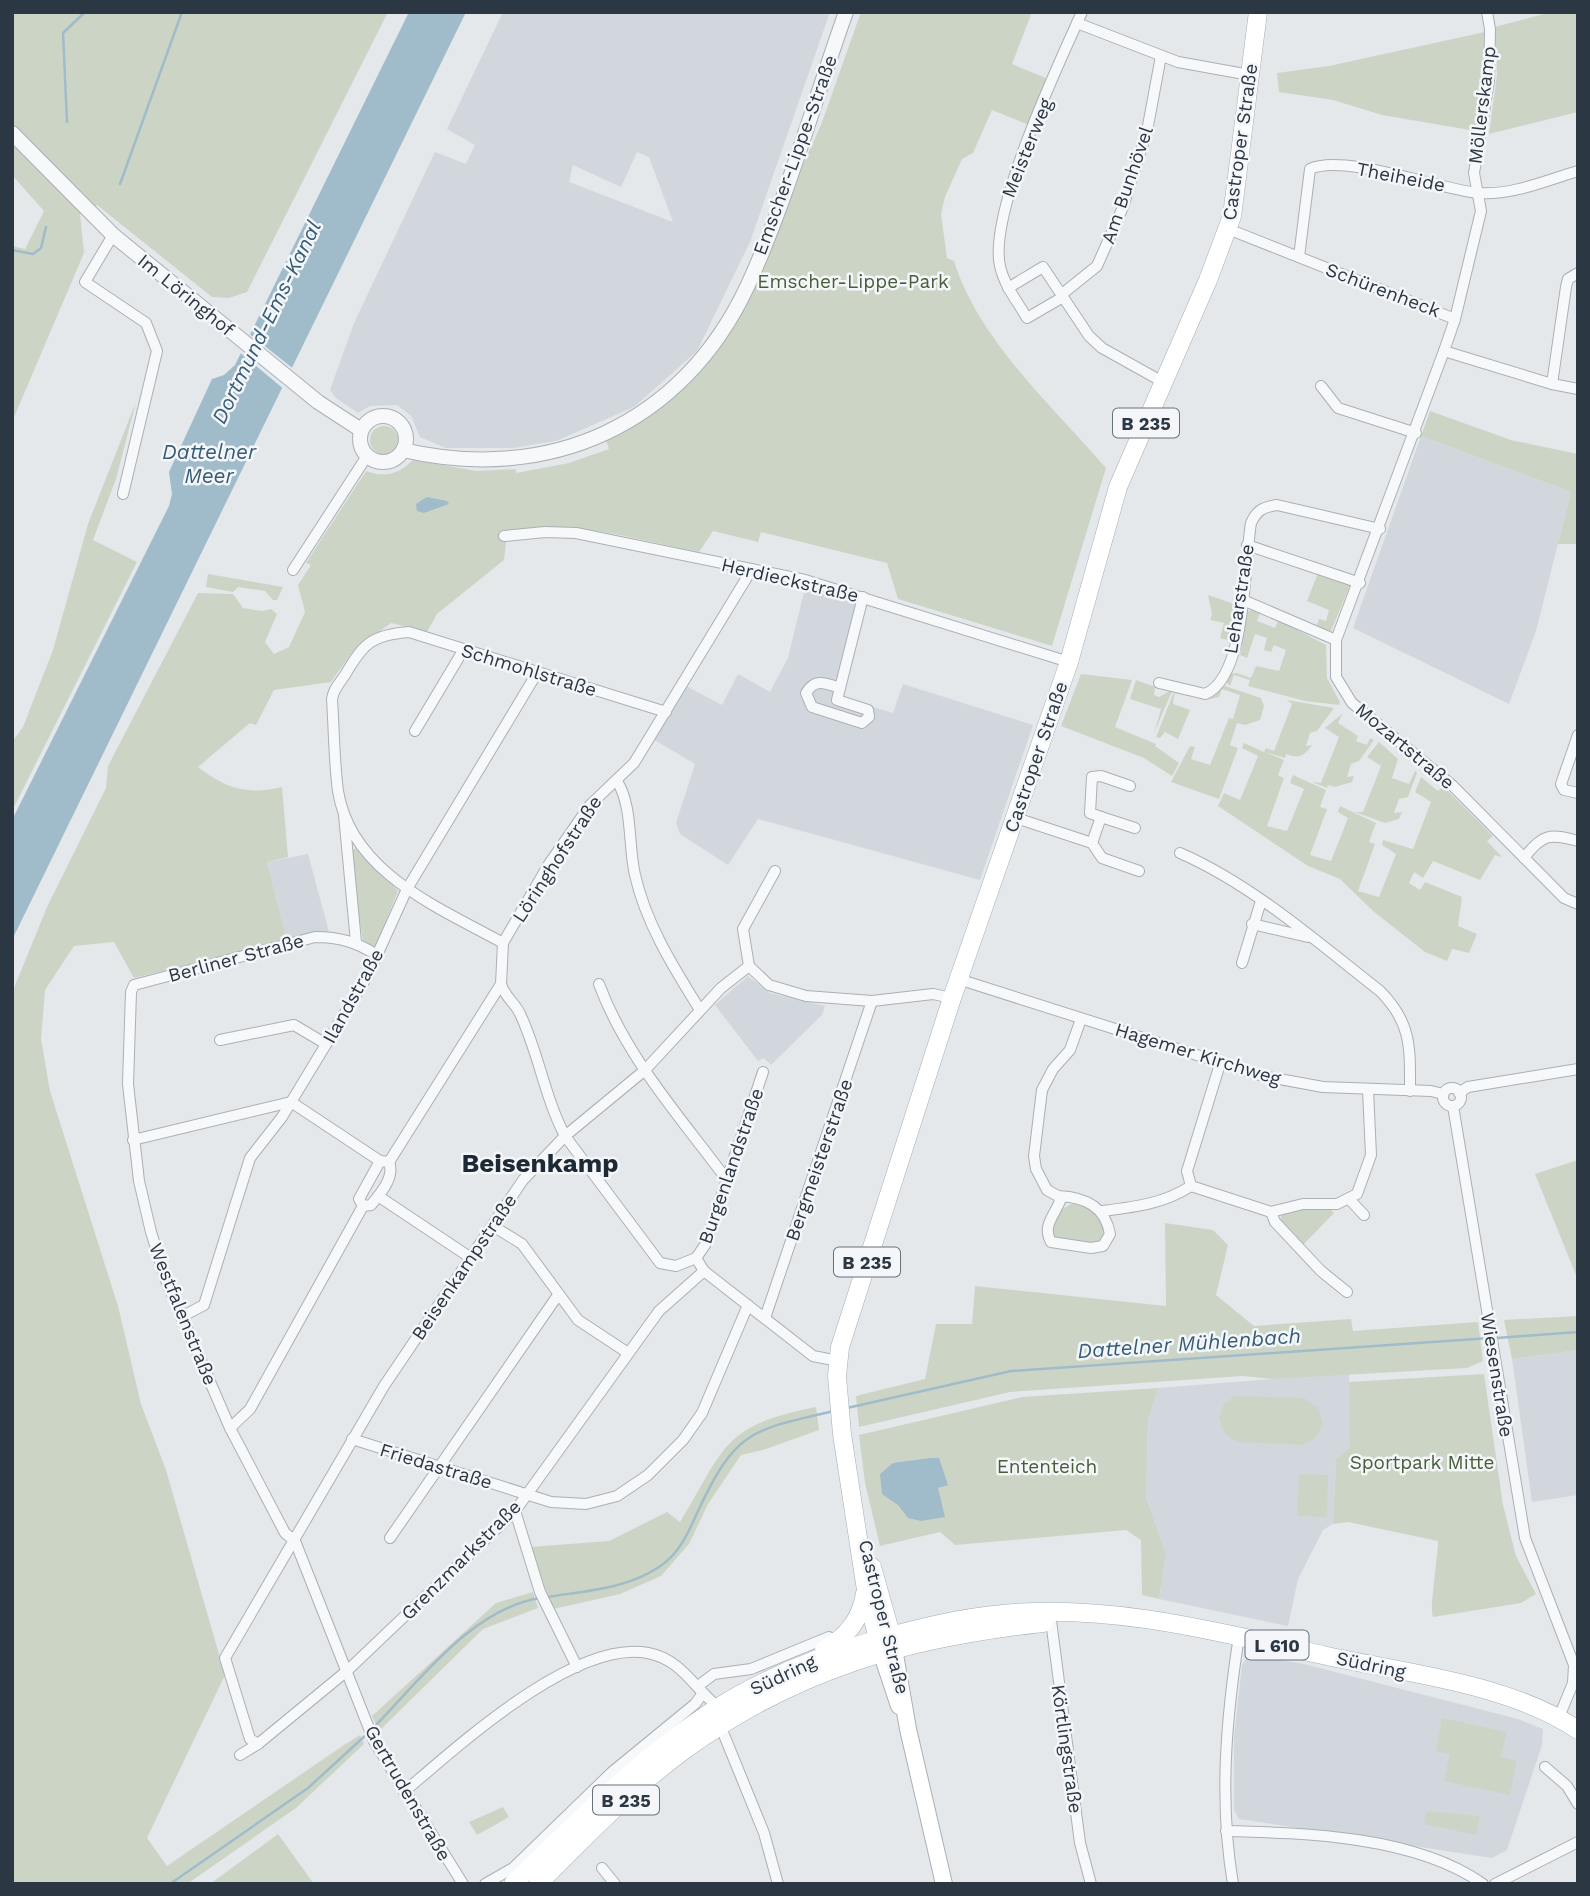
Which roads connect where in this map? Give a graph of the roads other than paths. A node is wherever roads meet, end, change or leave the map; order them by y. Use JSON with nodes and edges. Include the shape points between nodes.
{"nodes":[{"id":1,"x":846,"y":12,"type":"edge"},
{"id":2,"x":1082,"y":12,"type":"edge"},
{"id":3,"x":1258,"y":12,"type":"edge"},
{"id":4,"x":1487,"y":12,"type":"edge"},
{"id":5,"x":1077,"y":23,"type":"junction"},
{"id":6,"x":1161,"y":56,"type":"junction"},
{"id":7,"x":1250,"y":75,"type":"junction"},
{"id":8,"x":12,"y":133,"type":"edge"},
{"id":9,"x":1578,"y":171,"type":"edge"},
{"id":10,"x":1480,"y":193,"type":"junction"},
{"id":11,"x":1228,"y":229,"type":"junction"},
{"id":12,"x":113,"y":235,"type":"junction"},
{"id":13,"x":1299,"y":257,"type":"junction"},
{"id":14,"x":1578,"y":273,"type":"edge"},
{"id":15,"x":1009,"y":288,"type":"junction"},
{"id":16,"x":1062,"y":296,"type":"junction"},
{"id":17,"x":1455,"y":319,"type":"junction"},
{"id":18,"x":1444,"y":351,"type":"junction"},
{"id":19,"x":1163,"y":382,"type":"junction"},
{"id":20,"x":1552,"y":384,"type":"junction"},
{"id":21,"x":1321,"y":386,"type":"dead end"},
{"id":22,"x":1578,"y":389,"type":"edge"},
{"id":23,"x":361,"y":430,"type":"junction"},
{"id":24,"x":1416,"y":433,"type":"junction"},
{"id":25,"x":404,"y":445,"type":"junction"},
{"id":26,"x":367,"y":456,"type":"junction"},
{"id":27,"x":123,"y":494,"type":"dead end"},
{"id":28,"x":1380,"y":529,"type":"junction"},
{"id":29,"x":504,"y":536,"type":"dead end"},
{"id":30,"x":1247,"y":545,"type":"junction"},
{"id":31,"x":751,"y":569,"type":"junction"},
{"id":32,"x":293,"y":570,"type":"dead end"},
{"id":33,"x":1360,"y":583,"type":"junction"},
{"id":34,"x":863,"y":597,"type":"junction"},
{"id":35,"x":1243,"y":600,"type":"junction"},
{"id":36,"x":1336,"y":640,"type":"junction"},
{"id":37,"x":464,"y":649,"type":"junction"},
{"id":38,"x":1069,"y":662,"type":"junction"},
{"id":39,"x":537,"y":673,"type":"junction"},
{"id":40,"x":1159,"y":683,"type":"dead end"},
{"id":41,"x":840,"y":688,"type":"junction"},
{"id":42,"x":666,"y":712,"type":"junction"},
{"id":43,"x":415,"y":731,"type":"dead end"},
{"id":44,"x":1577,"y":741,"type":"edge"},
{"id":45,"x":617,"y":781,"type":"junction"},
{"id":46,"x":1130,"y":786,"type":"dead end"},
{"id":47,"x":1575,"y":792,"type":"edge"},
{"id":48,"x":344,"y":813,"type":"junction"},
{"id":49,"x":1101,"y":817,"type":"junction"},
{"id":50,"x":1016,"y":818,"type":"junction"},
{"id":51,"x":1135,"y":828,"type":"dead end"},
{"id":52,"x":1578,"y":841,"type":"edge"},
{"id":53,"x":1092,"y":843,"type":"junction"},
{"id":54,"x":1180,"y":853,"type":"dead end"},
{"id":55,"x":1524,"y":858,"type":"junction"},
{"id":56,"x":775,"y":871,"type":"dead end"},
{"id":57,"x":1139,"y":871,"type":"dead end"},
{"id":58,"x":407,"y":890,"type":"junction"},
{"id":59,"x":1261,"y":901,"type":"junction"},
{"id":60,"x":1578,"y":904,"type":"edge"},
{"id":61,"x":1252,"y":924,"type":"junction"},
{"id":62,"x":1311,"y":938,"type":"junction"},
{"id":63,"x":356,"y":942,"type":"junction"},
{"id":64,"x":503,"y":943,"type":"junction"},
{"id":65,"x":377,"y":955,"type":"junction"},
{"id":66,"x":1242,"y":963,"type":"dead end"},
{"id":67,"x":749,"y":966,"type":"junction"},
{"id":68,"x":958,"y":979,"type":"junction"},
{"id":69,"x":501,"y":984,"type":"junction"},
{"id":70,"x":599,"y":984,"type":"dead end"},
{"id":71,"x":134,"y":985,"type":"joint"},
{"id":72,"x":951,"y":998,"type":"junction"},
{"id":73,"x":872,"y":1001,"type":"junction"},
{"id":74,"x":701,"y":1010,"type":"junction"},
{"id":75,"x":1081,"y":1018,"type":"junction"},
{"id":76,"x":220,"y":1040,"type":"dead end"},
{"id":77,"x":326,"y":1044,"type":"junction"},
{"id":78,"x":1220,"y":1064,"type":"junction"},
{"id":79,"x":1578,"y":1069,"type":"edge"},
{"id":80,"x":645,"y":1070,"type":"junction"},
{"id":81,"x":763,"y":1072,"type":"dead end"},
{"id":82,"x":1368,"y":1090,"type":"junction"},
{"id":83,"x":1410,"y":1091,"type":"junction"},
{"id":84,"x":1459,"y":1093,"type":"junction"},
{"id":85,"x":1443,"y":1094,"type":"junction"},
{"id":86,"x":291,"y":1102,"type":"junction"},
{"id":87,"x":1453,"y":1106,"type":"junction"},
{"id":88,"x":565,"y":1136,"type":"junction"},
{"id":89,"x":133,"y":1140,"type":"junction"},
{"id":90,"x":384,"y":1162,"type":"junction"},
{"id":91,"x":727,"y":1180,"type":"junction"},
{"id":92,"x":1192,"y":1186,"type":"junction"},
{"id":93,"x":378,"y":1196,"type":"junction"},
{"id":94,"x":1058,"y":1196,"type":"junction"},
{"id":95,"x":1350,"y":1200,"type":"junction"},
{"id":96,"x":363,"y":1206,"type":"junction"},
{"id":97,"x":1102,"y":1211,"type":"junction"},
{"id":98,"x":1272,"y":1212,"type":"junction"},
{"id":99,"x":1364,"y":1215,"type":"dead end"},
{"id":100,"x":493,"y":1226,"type":"junction"},
{"id":101,"x":471,"y":1258,"type":"junction"},
{"id":102,"x":696,"y":1258,"type":"junction"},
{"id":103,"x":704,"y":1271,"type":"junction"},
{"id":104,"x":1347,"y":1292,"type":"dead end"},
{"id":105,"x":558,"y":1295,"type":"junction"},
{"id":106,"x":748,"y":1305,"type":"junction"},
{"id":107,"x":181,"y":1317,"type":"junction"},
{"id":108,"x":765,"y":1318,"type":"junction"},
{"id":109,"x":628,"y":1353,"type":"junction"},
{"id":110,"x":838,"y":1361,"type":"junction"},
{"id":111,"x":230,"y":1428,"type":"junction"},
{"id":112,"x":352,"y":1439,"type":"junction"},
{"id":113,"x":439,"y":1469,"type":"junction"},
{"id":114,"x":528,"y":1493,"type":"junction"},
{"id":115,"x":855,"y":1506,"type":"junction"},
{"id":116,"x":515,"y":1511,"type":"junction"},
{"id":117,"x":390,"y":1538,"type":"dead end"},
{"id":118,"x":295,"y":1541,"type":"junction"},
{"id":119,"x":866,"y":1590,"type":"junction"},
{"id":120,"x":1050,"y":1618,"type":"junction"},
{"id":121,"x":1239,"y":1636,"type":"junction"},
{"id":122,"x":830,"y":1637,"type":"dead end"},
{"id":123,"x":886,"y":1644,"type":"junction"},
{"id":124,"x":802,"y":1664,"type":"junction"},
{"id":125,"x":577,"y":1667,"type":"junction"},
{"id":126,"x":348,"y":1670,"type":"junction"},
{"id":127,"x":701,"y":1690,"type":"junction"},
{"id":128,"x":719,"y":1716,"type":"junction"},
{"id":129,"x":1559,"y":1717,"type":"junction"},
{"id":130,"x":1578,"y":1730,"type":"edge"},
{"id":131,"x":258,"y":1744,"type":"junction"},
{"id":132,"x":240,"y":1755,"type":"dead end"},
{"id":133,"x":1545,"y":1767,"type":"dead end"},
{"id":134,"x":404,"y":1792,"type":"junction"},
{"id":135,"x":1578,"y":1804,"type":"edge"},
{"id":136,"x":1226,"y":1831,"type":"junction"},
{"id":137,"x":1578,"y":1842,"type":"edge"},
{"id":138,"x":602,"y":1868,"type":"dead end"},
{"id":139,"x":459,"y":1881,"type":"edge"},
{"id":140,"x":485,"y":1884,"type":"edge"},
{"id":141,"x":513,"y":1884,"type":"edge"},
{"id":142,"x":538,"y":1884,"type":"edge"},
{"id":143,"x":615,"y":1884,"type":"edge"},
{"id":144,"x":778,"y":1884,"type":"edge"},
{"id":145,"x":944,"y":1884,"type":"edge"},
{"id":146,"x":1091,"y":1884,"type":"edge"},
{"id":147,"x":1233,"y":1884,"type":"edge"},
{"id":148,"x":1483,"y":1884,"type":"edge"},
{"id":149,"x":1495,"y":1884,"type":"edge"}],
"edges":[{"from":1,"to":25,"type":"street","name":"Emscher-Lippe-Straße","via":[[750,279],[698,363],[653,406],[581,444],[536,456],[470,460],[443,459]]},
{"from":2,"to":5,"type":"street","name":"Meisterweg"},
{"from":3,"to":7,"type":"main road","name":"Castroper Straße","number":"B 235"},
{"from":4,"to":10,"type":"street","name":"Möllerskamp","via":[[1489,81],[1474,173]]},
{"from":5,"to":6,"type":"street"},
{"from":5,"to":15,"type":"street","name":"Meisterweg","via":[[1004,206],[999,265]]},
{"from":6,"to":7,"type":"street"},
{"from":6,"to":16,"type":"street","name":"Am Bunhövel","via":[[1147,131],[1123,208],[1097,266]]},
{"from":7,"to":11,"type":"main road","name":"Castroper Straße","number":"B 235"},
{"from":8,"to":12,"type":"street","name":"Im Löringhof"},
{"from":9,"to":10,"type":"street","name":"Theiheide","via":[[1516,189]]},
{"from":10,"to":13,"type":"street","name":"Theiheide","via":[[1363,169],[1319,165],[1310,169]]},
{"from":10,"to":17,"type":"street","name":"Möllerskamp","via":[[1481,211]]},
{"from":11,"to":13,"type":"street","name":"Schürenheck"},
{"from":11,"to":19,"type":"main road","name":"Castroper Straße","number":"B 235"},
{"from":12,"to":23,"type":"street","name":"Im Löringhof","via":[[298,385]]},
{"from":12,"to":27,"type":"street","via":[[85,282],[146,323],[157,351]]},
{"from":13,"to":17,"type":"street","name":"Schürenheck"},
{"from":14,"to":20,"type":"street","via":[[1568,279],[1566,287]]},
{"from":15,"to":16,"type":"street","via":[[1043,267]]},
{"from":15,"to":16,"type":"street","name":"Meisterweg","via":[[1027,318]]},
{"from":16,"to":19,"type":"street","via":[[1102,348]]},
{"from":17,"to":18,"type":"street","name":"Schürenheck"},
{"from":18,"to":20,"type":"street"},
{"from":18,"to":24,"type":"street","name":"Mozartstraße"},
{"from":19,"to":38,"type":"main road","name":"Castroper Straße","number":"B 235","via":[[1118,487]]},
{"from":20,"to":22,"type":"street"},
{"from":21,"to":24,"type":"street","via":[[1338,408]]},
{"from":23,"to":25,"type":"street","via":[[372,419],[388,417],[401,426]]},
{"from":23,"to":26,"type":"street","via":[[360,444]]},
{"from":24,"to":28,"type":"street","name":"Mozartstraße"},
{"from":25,"to":26,"type":"street","via":[[398,457],[382,462]]},
{"from":26,"to":32,"type":"street"},
{"from":28,"to":30,"type":"street","name":"Leharstraße","via":[[1265,506],[1255,514]]},
{"from":28,"to":33,"type":"street","name":"Mozartstraße"},
{"from":29,"to":31,"type":"street","name":"Herdieckstraße","via":[[576,533]]},
{"from":30,"to":33,"type":"street"},
{"from":30,"to":35,"type":"street","name":"Leharstraße"},
{"from":31,"to":34,"type":"street","name":"Herdieckstraße"},
{"from":31,"to":42,"type":"street","name":"Löringhofstraße"},
{"from":33,"to":36,"type":"street","name":"Mozartstraße"},
{"from":34,"to":38,"type":"street","name":"Herdieckstraße"},
{"from":34,"to":41,"type":"street"},
{"from":35,"to":36,"type":"street"},
{"from":35,"to":40,"type":"street","name":"Leharstraße","via":[[1233,654],[1217,688],[1205,694]]},
{"from":36,"to":55,"type":"street","name":"Mozartstraße","via":[[1336,677],[1347,697],[1452,785]]},
{"from":37,"to":39,"type":"street","name":"Schmohlstraße"},
{"from":37,"to":43,"type":"street"},
{"from":37,"to":48,"type":"street","name":"Schmohlstraße","via":[[409,632],[392,633],[353,656],[332,699],[338,792]]},
{"from":38,"to":50,"type":"main road","name":"Castroper Straße","number":"B 235"},
{"from":39,"to":42,"type":"street","name":"Schmohlstraße"},
{"from":39,"to":58,"type":"street","name":"Ilandstraße"},
{"from":41,"to":41,"type":"street","via":[[837,700],[868,710],[869,718],[862,723],[812,707],[807,701],[811,685],[819,682]]},
{"from":42,"to":45,"type":"street","name":"Löringhofstraße"},
{"from":44,"to":47,"type":"street","via":[[1561,784],[1564,790]]},
{"from":45,"to":64,"type":"street","name":"Löringhofstraße","via":[[590,806]]},
{"from":45,"to":74,"type":"street","via":[[626,800],[639,888],[656,932]]},
{"from":46,"to":49,"type":"street","via":[[1091,777],[1090,813]]},
{"from":48,"to":58,"type":"street","via":[[360,842]]},
{"from":48,"to":63,"type":"street"},
{"from":49,"to":51,"type":"street"},
{"from":49,"to":53,"type":"street"},
{"from":50,"to":53,"type":"street"},
{"from":50,"to":68,"type":"main road","name":"Castroper Straße","number":"B 235"},
{"from":52,"to":55,"type":"street","via":[[1557,835],[1537,840]]},
{"from":53,"to":57,"type":"street","via":[[1102,858]]},
{"from":54,"to":59,"type":"street","via":[[1209,866]]},
{"from":55,"to":60,"type":"street","name":"Mozartstraße","via":[[1564,898]]},
{"from":56,"to":67,"type":"street","via":[[743,929]]},
{"from":58,"to":64,"type":"street"},
{"from":58,"to":65,"type":"street","name":"Ilandstraße"},
{"from":59,"to":61,"type":"street"},
{"from":59,"to":62,"type":"street"},
{"from":61,"to":62,"type":"street"},
{"from":61,"to":66,"type":"street"},
{"from":62,"to":83,"type":"street","via":[[1395,1005],[1405,1023],[1410,1049]]},
{"from":63,"to":65,"type":"street","name":"Berliner Straße"},
{"from":63,"to":71,"type":"street","name":"Berliner Straße","via":[[315,937]]},
{"from":64,"to":69,"type":"street","name":"Löringhofstraße"},
{"from":65,"to":77,"type":"street","name":"Ilandstraße"},
{"from":67,"to":73,"type":"street","via":[[769,985],[806,996]]},
{"from":67,"to":74,"type":"street","name":"Beisenkampstraße"},
{"from":68,"to":72,"type":"main road","name":"Castroper Straße","number":"B 235"},
{"from":68,"to":75,"type":"street","name":"Hagemer Kirchweg"},
{"from":69,"to":88,"type":"street","via":[[521,1015]]},
{"from":69,"to":90,"type":"street","name":"Löringhofstraße"},
{"from":70,"to":80,"type":"street"},
{"from":71,"to":89,"type":"street","name":"Westfalenstraße","via":[[128,1037]]},
{"from":72,"to":73,"type":"street","via":[[933,994]]},
{"from":72,"to":110,"type":"main road","name":"Castroper Straße","number":"B 235"},
{"from":73,"to":108,"type":"street","name":"Bergmeisterstraße"},
{"from":74,"to":80,"type":"street","name":"Beisenkampstraße"},
{"from":75,"to":78,"type":"street","name":"Hagemer Kirchweg"},
{"from":75,"to":94,"type":"street","via":[[1070,1050],[1042,1090],[1034,1156],[1047,1189]]},
{"from":76,"to":77,"type":"street","via":[[294,1025]]},
{"from":77,"to":86,"type":"street","name":"Ilandstraße"},
{"from":78,"to":82,"type":"street","name":"Hagemer Kirchweg","via":[[1315,1086]]},
{"from":78,"to":92,"type":"street","via":[[1186,1171]]},
{"from":79,"to":84,"type":"street","name":"Hagemer Kirchweg","via":[[1468,1087]]},
{"from":80,"to":88,"type":"street","name":"Beisenkampstraße"},
{"from":80,"to":91,"type":"street"},
{"from":81,"to":91,"type":"street","name":"Burgenlandstraße"},
{"from":82,"to":83,"type":"street","name":"Hagemer Kirchweg"},
{"from":82,"to":95,"type":"street","via":[[1371,1155],[1362,1187]]},
{"from":83,"to":85,"type":"street","name":"Hagemer Kirchweg"},
{"from":84,"to":85,"type":"street","name":"Hagemer Kirchweg","via":[[1452,1088]]},
{"from":84,"to":87,"type":"street","via":[[1460,1101]]},
{"from":85,"to":87,"type":"street","via":[[1445,1103]]},
{"from":86,"to":89,"type":"street"},
{"from":86,"to":90,"type":"street"},
{"from":86,"to":107,"type":"street","name":"Ilandstraße","via":[[250,1158],[204,1305]]},
{"from":87,"to":129,"type":"street","name":"Wiesenstraße","via":[[1525,1538],[1574,1665],[1573,1683]]},
{"from":88,"to":100,"type":"street","name":"Beisenkampstraße","via":[[523,1180]]},
{"from":88,"to":102,"type":"street","via":[[660,1263],[676,1266]]},
{"from":89,"to":107,"type":"street","name":"Westfalenstraße","via":[[151,1232]]},
{"from":90,"to":93,"type":"street","name":"Löringhofstraße","via":[[392,1170]]},
{"from":90,"to":96,"type":"street","name":"Löringhofstraße","via":[[362,1189],[359,1199]]},
{"from":91,"to":102,"type":"street","name":"Burgenlandstraße","via":[[705,1245]]},
{"from":92,"to":97,"type":"street","via":[[1149,1205]]},
{"from":92,"to":98,"type":"street"},
{"from":93,"to":96,"type":"street","name":"Löringhofstraße","via":[[371,1205]]},
{"from":93,"to":101,"type":"street"},
{"from":94,"to":97,"type":"street","via":[[1084,1199]]},
{"from":94,"to":97,"type":"street","via":[[1046,1234],[1051,1242],[1103,1246],[1110,1234]]},
{"from":95,"to":98,"type":"street"},
{"from":95,"to":99,"type":"street"},
{"from":96,"to":111,"type":"street","name":"Löringhofstraße","via":[[250,1409]]},
{"from":98,"to":104,"type":"street","via":[[1275,1222]]},
{"from":100,"to":101,"type":"street","name":"Beisenkampstraße"},
{"from":100,"to":105,"type":"street","via":[[522,1244]]},
{"from":101,"to":112,"type":"street","name":"Beisenkampstraße"},
{"from":102,"to":103,"type":"street"},
{"from":103,"to":106,"type":"street"},
{"from":103,"to":109,"type":"street","name":"Grenzmarkstraße","via":[[659,1311]]},
{"from":105,"to":109,"type":"street","via":[[578,1320]]},
{"from":105,"to":113,"type":"street"},
{"from":106,"to":108,"type":"street"},
{"from":106,"to":114,"type":"street","name":"Friedastraße","via":[[702,1413],[648,1475],[617,1496],[586,1504],[551,1502]]},
{"from":107,"to":111,"type":"street","name":"Westfalenstraße"},
{"from":108,"to":110,"type":"street","via":[[813,1356]]},
{"from":109,"to":114,"type":"street","name":"Grenzmarkstraße"},
{"from":110,"to":115,"type":"main road","name":"Castroper Straße","number":"B 235","via":[[840,1411]]},
{"from":111,"to":118,"type":"street","name":"Westfalenstraße","via":[[285,1533]]},
{"from":112,"to":113,"type":"street","name":"Friedastraße"},
{"from":112,"to":118,"type":"street","name":"Beisenkampstraße"},
{"from":113,"to":114,"type":"street","name":"Friedastraße"},
{"from":113,"to":117,"type":"street"},
{"from":114,"to":116,"type":"street","name":"Grenzmarkstraße"},
{"from":115,"to":119,"type":"main road","name":"Castroper Straße","number":"B 235"},
{"from":115,"to":123,"type":"main road","name":"Castroper Straße","number":"B 235"},
{"from":116,"to":125,"type":"street","via":[[540,1591]]},
{"from":116,"to":126,"type":"street","name":"Grenzmarkstraße"},
{"from":118,"to":126,"type":"street"},
{"from":118,"to":131,"type":"street","name":"Beisenkampstraße","via":[[225,1658],[250,1739]]},
{"from":119,"to":123,"type":"main road","name":"Castroper Straße","number":"B 235"},
{"from":119,"to":124,"type":"main road","number":"B 235","via":[[863,1608],[850,1629]]},
{"from":120,"to":121,"type":"main road","name":"Südring","number":"L 610","via":[[1116,1617]]},
{"from":120,"to":123,"type":"main road","name":"Südring","number":"L 610"},
{"from":120,"to":146,"type":"street","name":"Körtlingstraße","via":[[1080,1843]]},
{"from":121,"to":129,"type":"main road","name":"Südring","number":"L 610","via":[[1495,1693]]},
{"from":121,"to":136,"type":"street","via":[[1227,1724]]},
{"from":122,"to":127,"type":"street","name":"Südring","via":[[751,1669],[714,1674]]},
{"from":123,"to":124,"type":"main road","name":"Südring","number":"B 235"},
{"from":123,"to":128,"type":"main road","name":"Südring","number":"B 235"},
{"from":123,"to":145,"type":"main road","name":"Castroper Straße"},
{"from":124,"to":128,"type":"main road","name":"Südring","number":"B 235"},
{"from":125,"to":127,"type":"street","via":[[618,1652],[648,1653],[673,1664]]},
{"from":125,"to":134,"type":"street","via":[[499,1713]]},
{"from":126,"to":131,"type":"street","name":"Grenzmarkstraße"},
{"from":126,"to":134,"type":"street","name":"Gertrudenstraße","via":[[374,1741]]},
{"from":127,"to":128,"type":"street"},
{"from":127,"to":140,"type":"street","name":"Südring","via":[[695,1704],[612,1772],[513,1868]]},
{"from":128,"to":141,"type":"main road","name":"Südring","number":"B 235","via":[[670,1742],[592,1807]]},
{"from":128,"to":142,"type":"main road","name":"Südring","number":"B 235"},
{"from":128,"to":144,"type":"street","via":[[764,1833]]},
{"from":129,"to":130,"type":"main road","name":"Südring","number":"L 610"},
{"from":131,"to":132,"type":"street","name":"Grenzmarkstraße"},
{"from":133,"to":135,"type":"street","via":[[1567,1786]]},
{"from":134,"to":139,"type":"street","name":"Gertrudenstraße"},
{"from":136,"to":147,"type":"street"},
{"from":136,"to":148,"type":"street","via":[[1287,1832],[1357,1841],[1433,1858]]},
{"from":137,"to":149,"type":"street"},
{"from":138,"to":143,"type":"street"}]}
